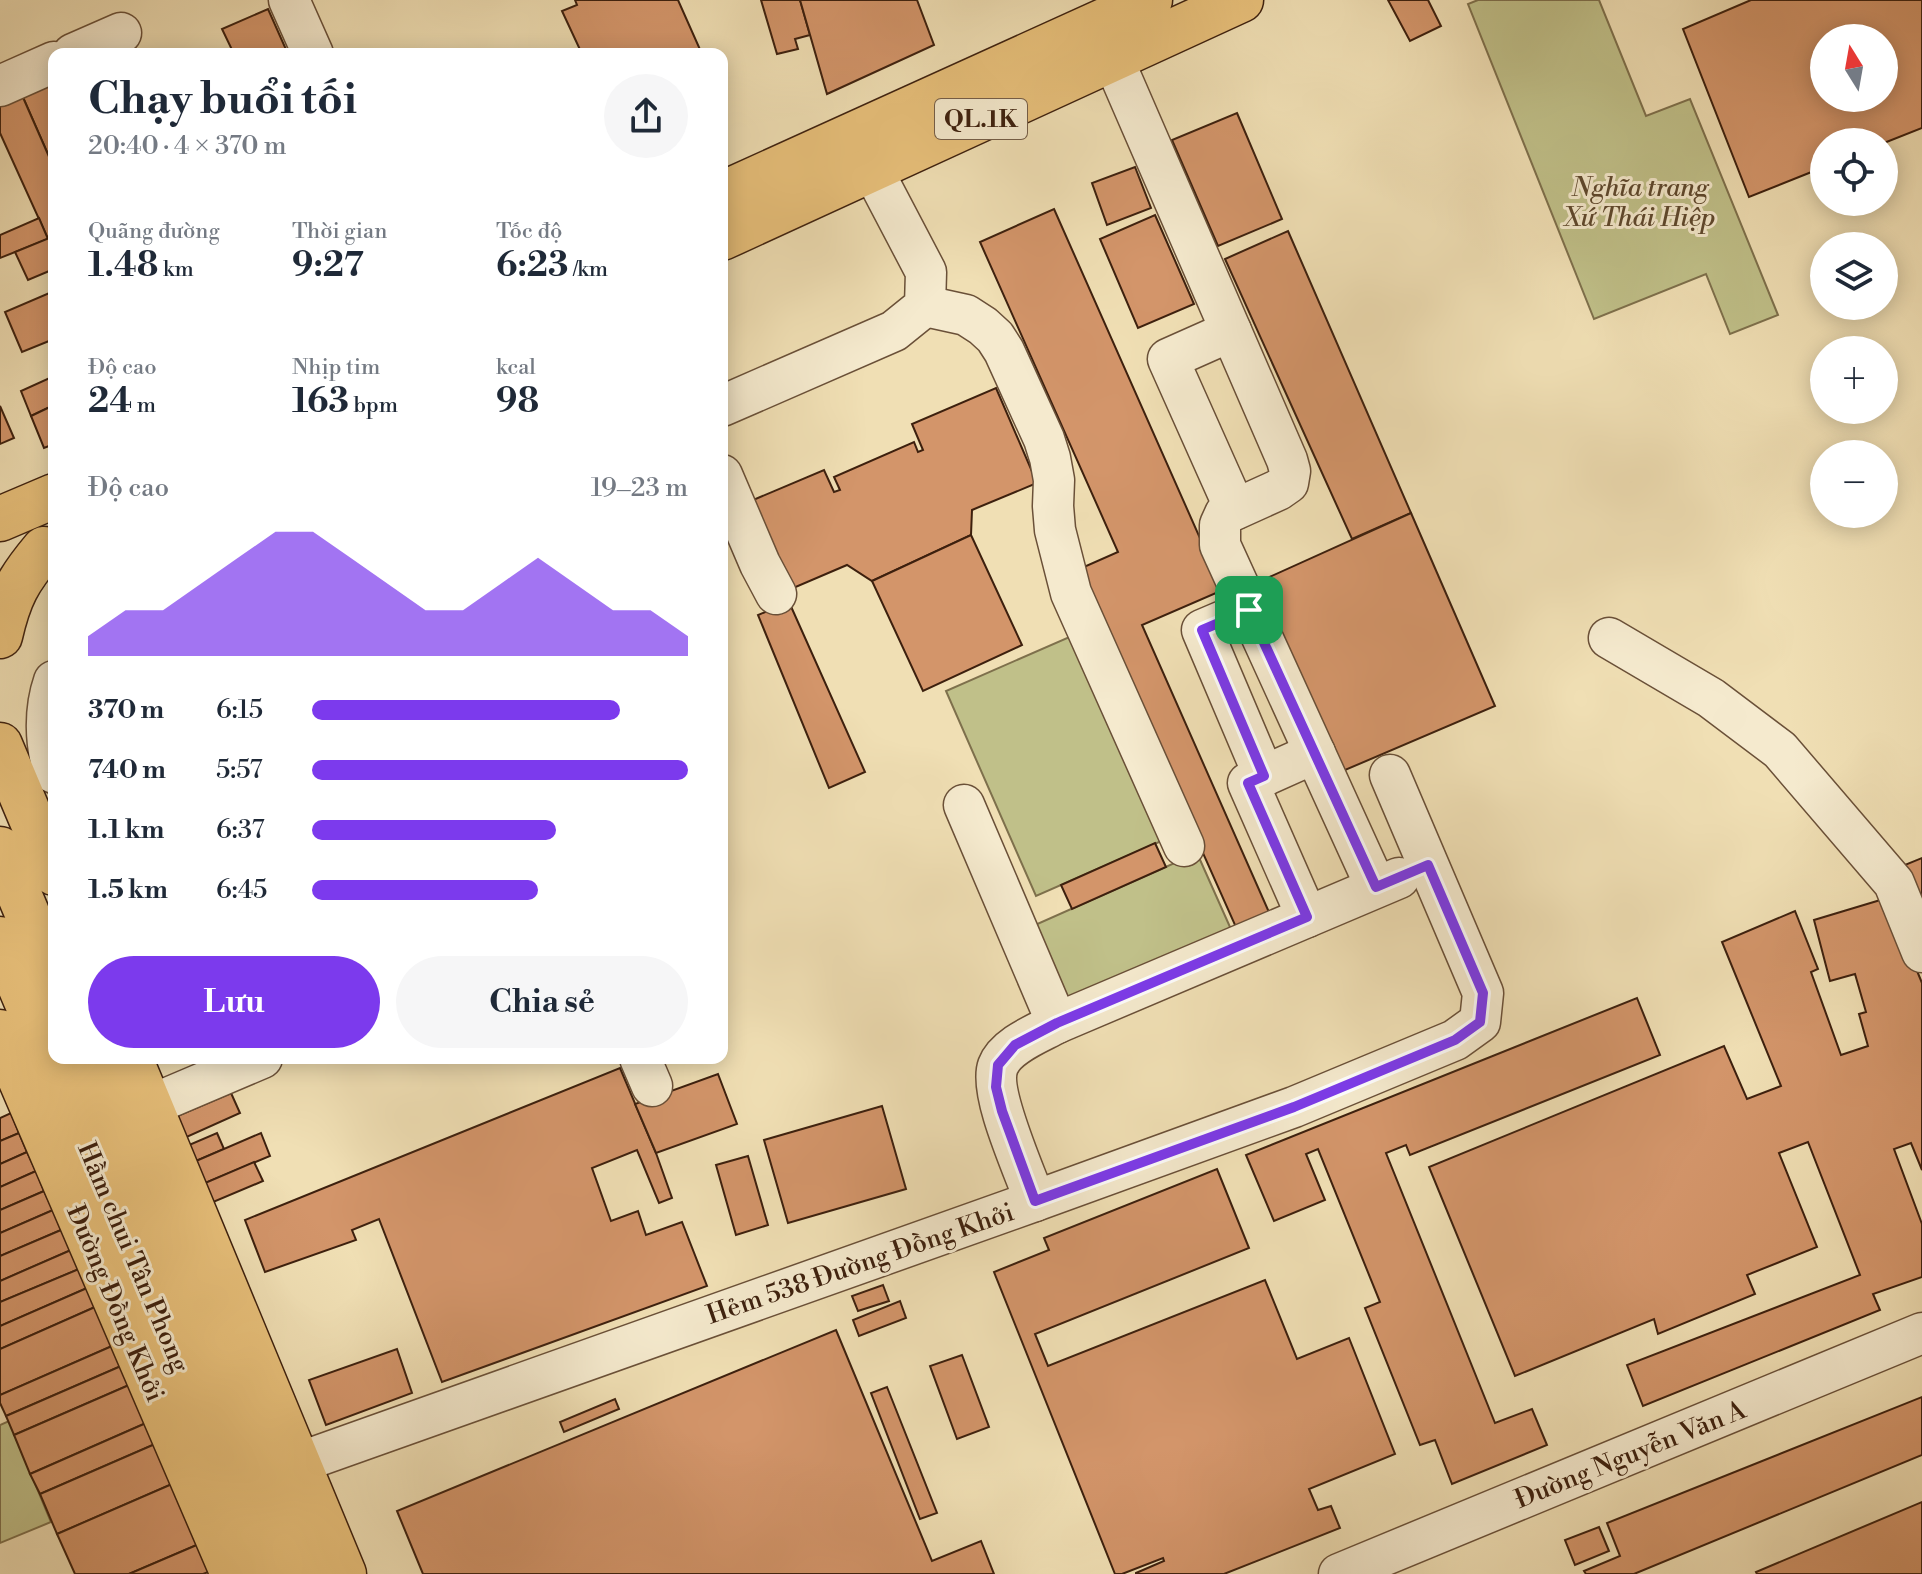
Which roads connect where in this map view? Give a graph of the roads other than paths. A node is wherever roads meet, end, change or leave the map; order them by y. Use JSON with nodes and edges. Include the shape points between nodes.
{"nodes":[{"id":1,"x":289,"y":0,"type":"edge"},
{"id":2,"x":1150,"y":0,"type":"edge"},
{"id":3,"x":1241,"y":0,"type":"edge"},
{"id":4,"x":121,"y":33,"type":"dead end"},
{"id":5,"x":87,"y":48,"type":"edge"},
{"id":6,"x":310,"y":48,"type":"edge"},
{"id":7,"x":1113,"y":59,"type":"junction"},
{"id":8,"x":48,"y":65,"type":"edge"},
{"id":9,"x":0,"y":86,"type":"edge"},
{"id":10,"x":872,"y":169,"type":"junction"},
{"id":11,"x":728,"y":191,"type":"edge"},
{"id":12,"x":728,"y":235,"type":"edge"},
{"id":13,"x":925,"y":306,"type":"junction"},
{"id":14,"x":1231,"y":331,"type":"junction"},
{"id":15,"x":728,"y":403,"type":"edge"},
{"id":16,"x":728,"y":489,"type":"edge"},
{"id":17,"x":1235,"y":509,"type":"junction"},
{"id":18,"x":48,"y":547,"type":"edge"},
{"id":19,"x":48,"y":548,"type":"edge"},
{"id":20,"x":0,"y":570,"type":"edge"},
{"id":21,"x":776,"y":594,"type":"dead end"},
{"id":22,"x":1249,"y":610,"type":"junction"},
{"id":23,"x":0,"y":636,"type":"edge"},
{"id":24,"x":1609,"y":638,"type":"dead end"},
{"id":25,"x":48,"y":707,"type":"edge"},
{"id":26,"x":48,"y":740,"type":"edge"},
{"id":27,"x":0,"y":745,"type":"edge"},
{"id":28,"x":1315,"y":753,"type":"junction"},
{"id":29,"x":1390,"y":775,"type":"dead end"},
{"id":30,"x":1264,"y":776,"type":"junction"},
{"id":31,"x":964,"y":805,"type":"dead end"},
{"id":32,"x":1184,"y":846,"type":"dead end"},
{"id":33,"x":0,"y":849,"type":"edge"},
{"id":34,"x":48,"y":859,"type":"edge"},
{"id":35,"x":1428,"y":865,"type":"junction"},
{"id":36,"x":1376,"y":887,"type":"junction"},
{"id":37,"x":1307,"y":917,"type":"junction"},
{"id":38,"x":0,"y":939,"type":"edge"},
{"id":39,"x":1922,"y":952,"type":"edge"},
{"id":40,"x":48,"y":963,"type":"edge"},
{"id":41,"x":1057,"y":1023,"type":"junction"},
{"id":42,"x":0,"y":1032,"type":"edge"},
{"id":43,"x":48,"y":1052,"type":"edge"},
{"id":44,"x":53,"y":1064,"type":"edge"},
{"id":45,"x":91,"y":1064,"type":"edge"},
{"id":46,"x":132,"y":1064,"type":"edge"},
{"id":47,"x":230,"y":1064,"type":"edge"},
{"id":48,"x":182,"y":1074,"type":"edge"},
{"id":49,"x":149,"y":1106,"type":"junction"},
{"id":50,"x":1035,"y":1201,"type":"junction"},
{"id":51,"x":1922,"y":1333,"type":"edge"},
{"id":52,"x":298,"y":1463,"type":"junction"},
{"id":53,"x":233,"y":1574,"type":"edge"},
{"id":54,"x":269,"y":1574,"type":"edge"},
{"id":55,"x":307,"y":1574,"type":"edge"},
{"id":56,"x":344,"y":1574,"type":"edge"},
{"id":57,"x":1339,"y":1574,"type":"edge"}],
"edges":[{"from":1,"to":6,"type":"street"},
{"from":2,"to":11,"type":"main road","number":"QL.1K"},
{"from":3,"to":7,"type":"main road","number":"QL.1K"},
{"from":4,"to":5,"type":"street"},
{"from":7,"to":10,"type":"main road","number":"QL.1K"},
{"from":7,"to":14,"type":"street"},
{"from":8,"to":9,"type":"street"},
{"from":10,"to":12,"type":"main road","number":"QL.1K"},
{"from":10,"to":13,"type":"street","via":[[926,272]]},
{"from":13,"to":15,"type":"street","via":[[894,331]]},
{"from":13,"to":32,"type":"street","via":[[966,315],[1004,351],[1050,458],[1055,530],[1071,593]]},
{"from":14,"to":17,"type":"street","via":[[1290,471],[1288,483],[1278,490]]},
{"from":14,"to":17,"type":"street","via":[[1168,359]]},
{"from":16,"to":21,"type":"street"},
{"from":17,"to":22,"type":"street","via":[[1220,525],[1220,545]]},
{"from":18,"to":20,"type":"main road"},
{"from":19,"to":23,"type":"main road","via":[[21,577]]},
{"from":22,"to":28,"type":"street"},
{"from":22,"to":30,"type":"street","via":[[1202,630]]},
{"from":24,"to":39,"type":"street","via":[[1711,698],[1780,750],[1894,883]]},
{"from":25,"to":26,"type":"street"},
{"from":27,"to":34,"type":"main road"},
{"from":28,"to":30,"type":"street"},
{"from":28,"to":36,"type":"street"},
{"from":29,"to":35,"type":"street","name":"Hẻm 538 Đường Đồng Khởi"},
{"from":30,"to":37,"type":"street","via":[[1248,783]]},
{"from":31,"to":41,"type":"street"},
{"from":33,"to":40,"type":"main road"},
{"from":35,"to":36,"type":"street"},
{"from":35,"to":50,"type":"street","name":"Hẻm 538 Đường Đồng Khởi","via":[[1483,993],[1480,1022],[1455,1040],[1294,1107]]},
{"from":36,"to":37,"type":"street"},
{"from":37,"to":41,"type":"street"},
{"from":38,"to":43,"type":"main road","name":"Hầm chui Tân Phong"},
{"from":41,"to":50,"type":"street","via":[[1015,1045],[998,1065],[1002,1111]]},
{"from":42,"to":53,"type":"main road","name":"Đường Đồng Khởi"},
{"from":44,"to":54,"type":"main road","name":"Hầm chui Tân Phong"},
{"from":45,"to":55,"type":"main road","name":"Hầm chui Tân Phong"},
{"from":46,"to":49,"type":"main road"},
{"from":47,"to":48,"type":"street"},
{"from":48,"to":49,"type":"street"},
{"from":49,"to":52,"type":"main road"},
{"from":50,"to":52,"type":"street","name":"Hẻm 538 Đường Đồng Khởi"},
{"from":51,"to":57,"type":"street","name":"Đường Nguyễn Văn A"},
{"from":52,"to":56,"type":"main road"}]}
